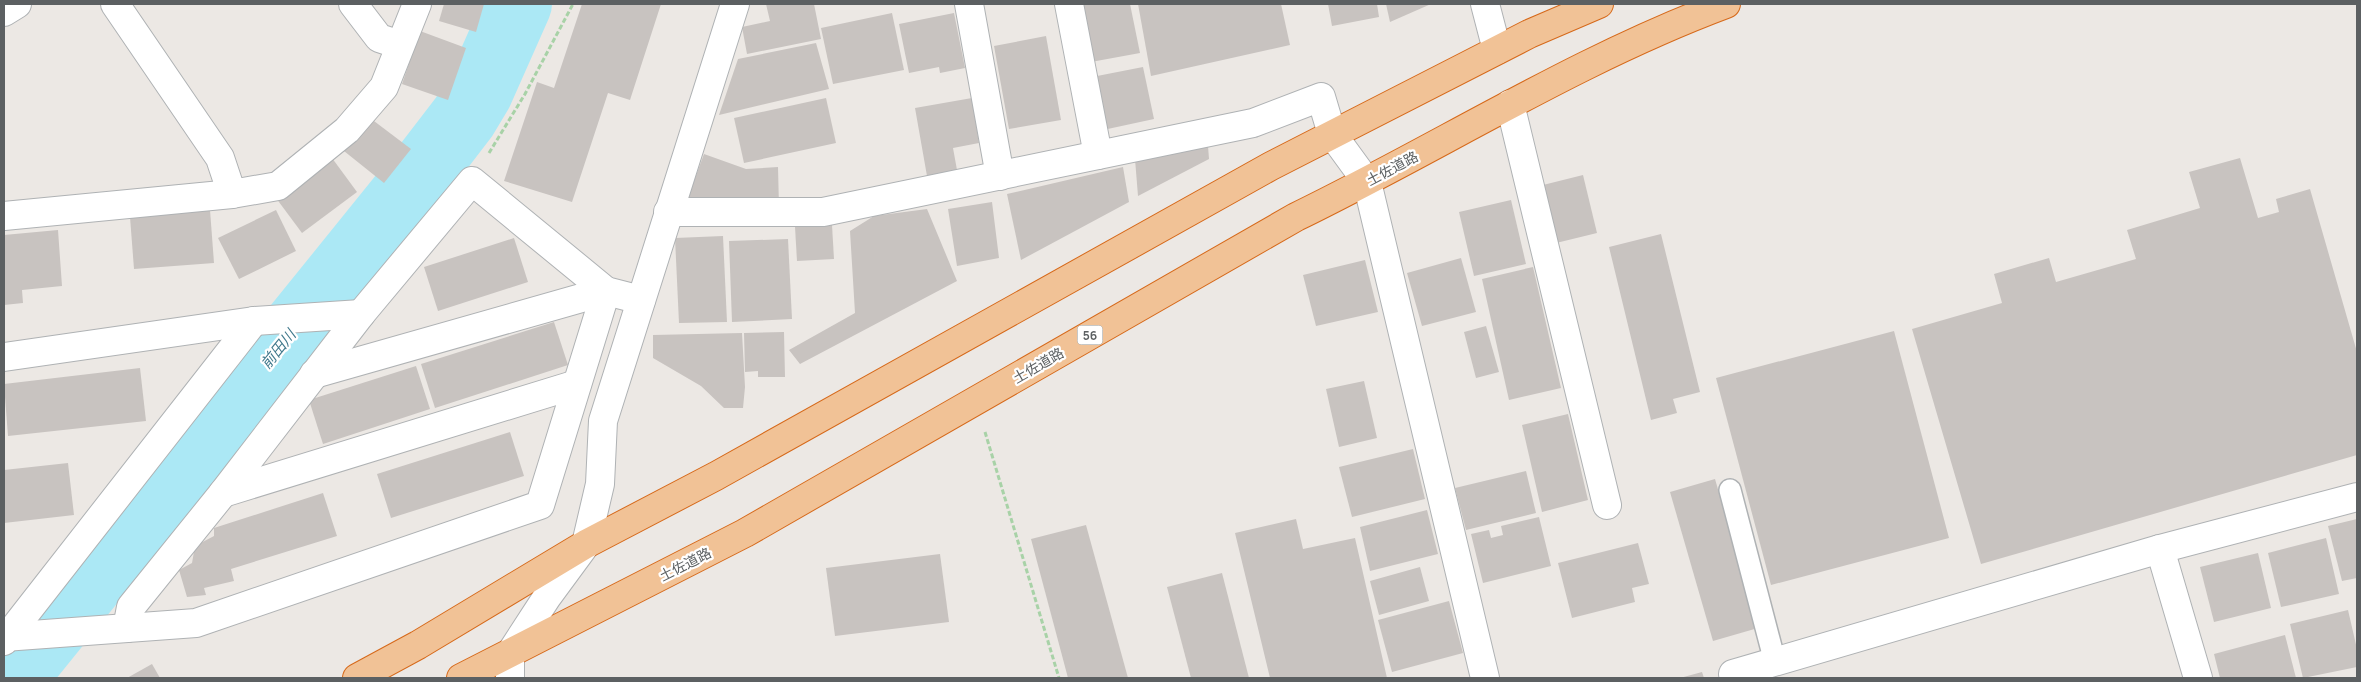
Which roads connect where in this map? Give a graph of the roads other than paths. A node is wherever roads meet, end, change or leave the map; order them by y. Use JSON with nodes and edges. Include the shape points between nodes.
{"nodes":[{"id":1,"x":17,"y":4,"type":"edge"},
{"id":2,"x":116,"y":4,"type":"edge"},
{"id":3,"x":353,"y":4,"type":"edge"},
{"id":4,"x":417,"y":4,"type":"edge"},
{"id":5,"x":736,"y":4,"type":"edge"},
{"id":6,"x":969,"y":4,"type":"edge"},
{"id":7,"x":1068,"y":4,"type":"edge"},
{"id":8,"x":1486,"y":4,"type":"edge"},
{"id":9,"x":1599,"y":4,"type":"edge"},
{"id":10,"x":1726,"y":4,"type":"edge"},
{"id":11,"x":4,"y":12,"type":"edge"},
{"id":12,"x":400,"y":45,"type":"junction"},
{"id":13,"x":1497,"y":50,"type":"junction"},
{"id":14,"x":1510,"y":104,"type":"junction"},
{"id":15,"x":1332,"y":134,"type":"junction"},
{"id":16,"x":1098,"y":155,"type":"junction"},
{"id":17,"x":1000,"y":176,"type":"junction"},
{"id":18,"x":1367,"y":182,"type":"junction"},
{"id":19,"x":232,"y":194,"type":"junction"},
{"id":20,"x":668,"y":212,"type":"junction"},
{"id":21,"x":4,"y":216,"type":"edge"},
{"id":22,"x":606,"y":291,"type":"junction"},
{"id":23,"x":641,"y":300,"type":"junction"},
{"id":24,"x":351,"y":315,"type":"junction"},
{"id":25,"x":266,"y":320,"type":"junction"},
{"id":26,"x":4,"y":357,"type":"edge"},
{"id":27,"x":314,"y":374,"type":"junction"},
{"id":28,"x":577,"y":384,"type":"junction"},
{"id":29,"x":1730,"y":490,"type":"dead end"},
{"id":30,"x":223,"y":493,"type":"junction"},
{"id":31,"x":2357,"y":498,"type":"edge"},
{"id":32,"x":1607,"y":505,"type":"dead end"},
{"id":33,"x":586,"y":544,"type":"junction"},
{"id":34,"x":2160,"y":549,"type":"junction"},
{"id":35,"x":114,"y":629,"type":"junction"},
{"id":36,"x":5,"y":638,"type":"edge"},
{"id":37,"x":1774,"y":662,"type":"junction"},
{"id":38,"x":510,"y":666,"type":"edge"},
{"id":39,"x":357,"y":678,"type":"edge"},
{"id":40,"x":460,"y":678,"type":"edge"},
{"id":41,"x":1485,"y":678,"type":"edge"},
{"id":42,"x":1734,"y":678,"type":"edge"},
{"id":43,"x":2198,"y":678,"type":"edge"}],
"edges":[{"from":1,"to":11,"type":"street"},
{"from":2,"to":19,"type":"street","via":[[220,158]]},
{"from":3,"to":12,"type":"street","via":[[379,38]]},
{"from":4,"to":12,"type":"street"},
{"from":5,"to":20,"type":"street"},
{"from":6,"to":17,"type":"street"},
{"from":7,"to":16,"type":"street"},
{"from":8,"to":13,"type":"street"},
{"from":9,"to":13,"type":"highway"},
{"from":10,"to":14,"type":"highway","name":"土佐道路","number":"56","via":[[1550,82]]},
{"from":12,"to":19,"type":"street","via":[[384,87],[347,130],[278,186]]},
{"from":13,"to":15,"type":"highway"},
{"from":14,"to":18,"type":"highway","name":"土佐道路","number":"56"},
{"from":14,"to":32,"type":"street"},
{"from":15,"to":16,"type":"street","via":[[1321,97],[1253,123]]},
{"from":15,"to":18,"type":"street"},
{"from":15,"to":33,"type":"highway"},
{"from":16,"to":17,"type":"street"},
{"from":17,"to":20,"type":"street","via":[[823,212]]},
{"from":18,"to":38,"type":"highway","name":"土佐道路","number":"56","via":[[1296,216]]},
{"from":18,"to":41,"type":"street"},
{"from":19,"to":21,"type":"street"},
{"from":20,"to":23,"type":"street"},
{"from":22,"to":23,"type":"street"},
{"from":22,"to":24,"type":"street","via":[[472,180]]},
{"from":22,"to":27,"type":"street"},
{"from":22,"to":28,"type":"street"},
{"from":23,"to":33,"type":"street","via":[[603,421],[600,484]]},
{"from":24,"to":25,"type":"street"},
{"from":24,"to":27,"type":"street"},
{"from":25,"to":26,"type":"street"},
{"from":25,"to":36,"type":"street"},
{"from":27,"to":30,"type":"street"},
{"from":28,"to":30,"type":"street"},
{"from":28,"to":35,"type":"street","via":[[540,505],[196,623]]},
{"from":29,"to":37,"type":"lane"},
{"from":30,"to":35,"type":"street"},
{"from":31,"to":34,"type":"street"},
{"from":33,"to":38,"type":"street","via":[[547,597]]},
{"from":33,"to":39,"type":"highway"},
{"from":34,"to":37,"type":"street"},
{"from":34,"to":43,"type":"street"},
{"from":35,"to":36,"type":"street"},
{"from":37,"to":42,"type":"street","via":[[1733,674]]},
{"from":38,"to":40,"type":"highway","name":"土佐道路","number":"56"}]}
